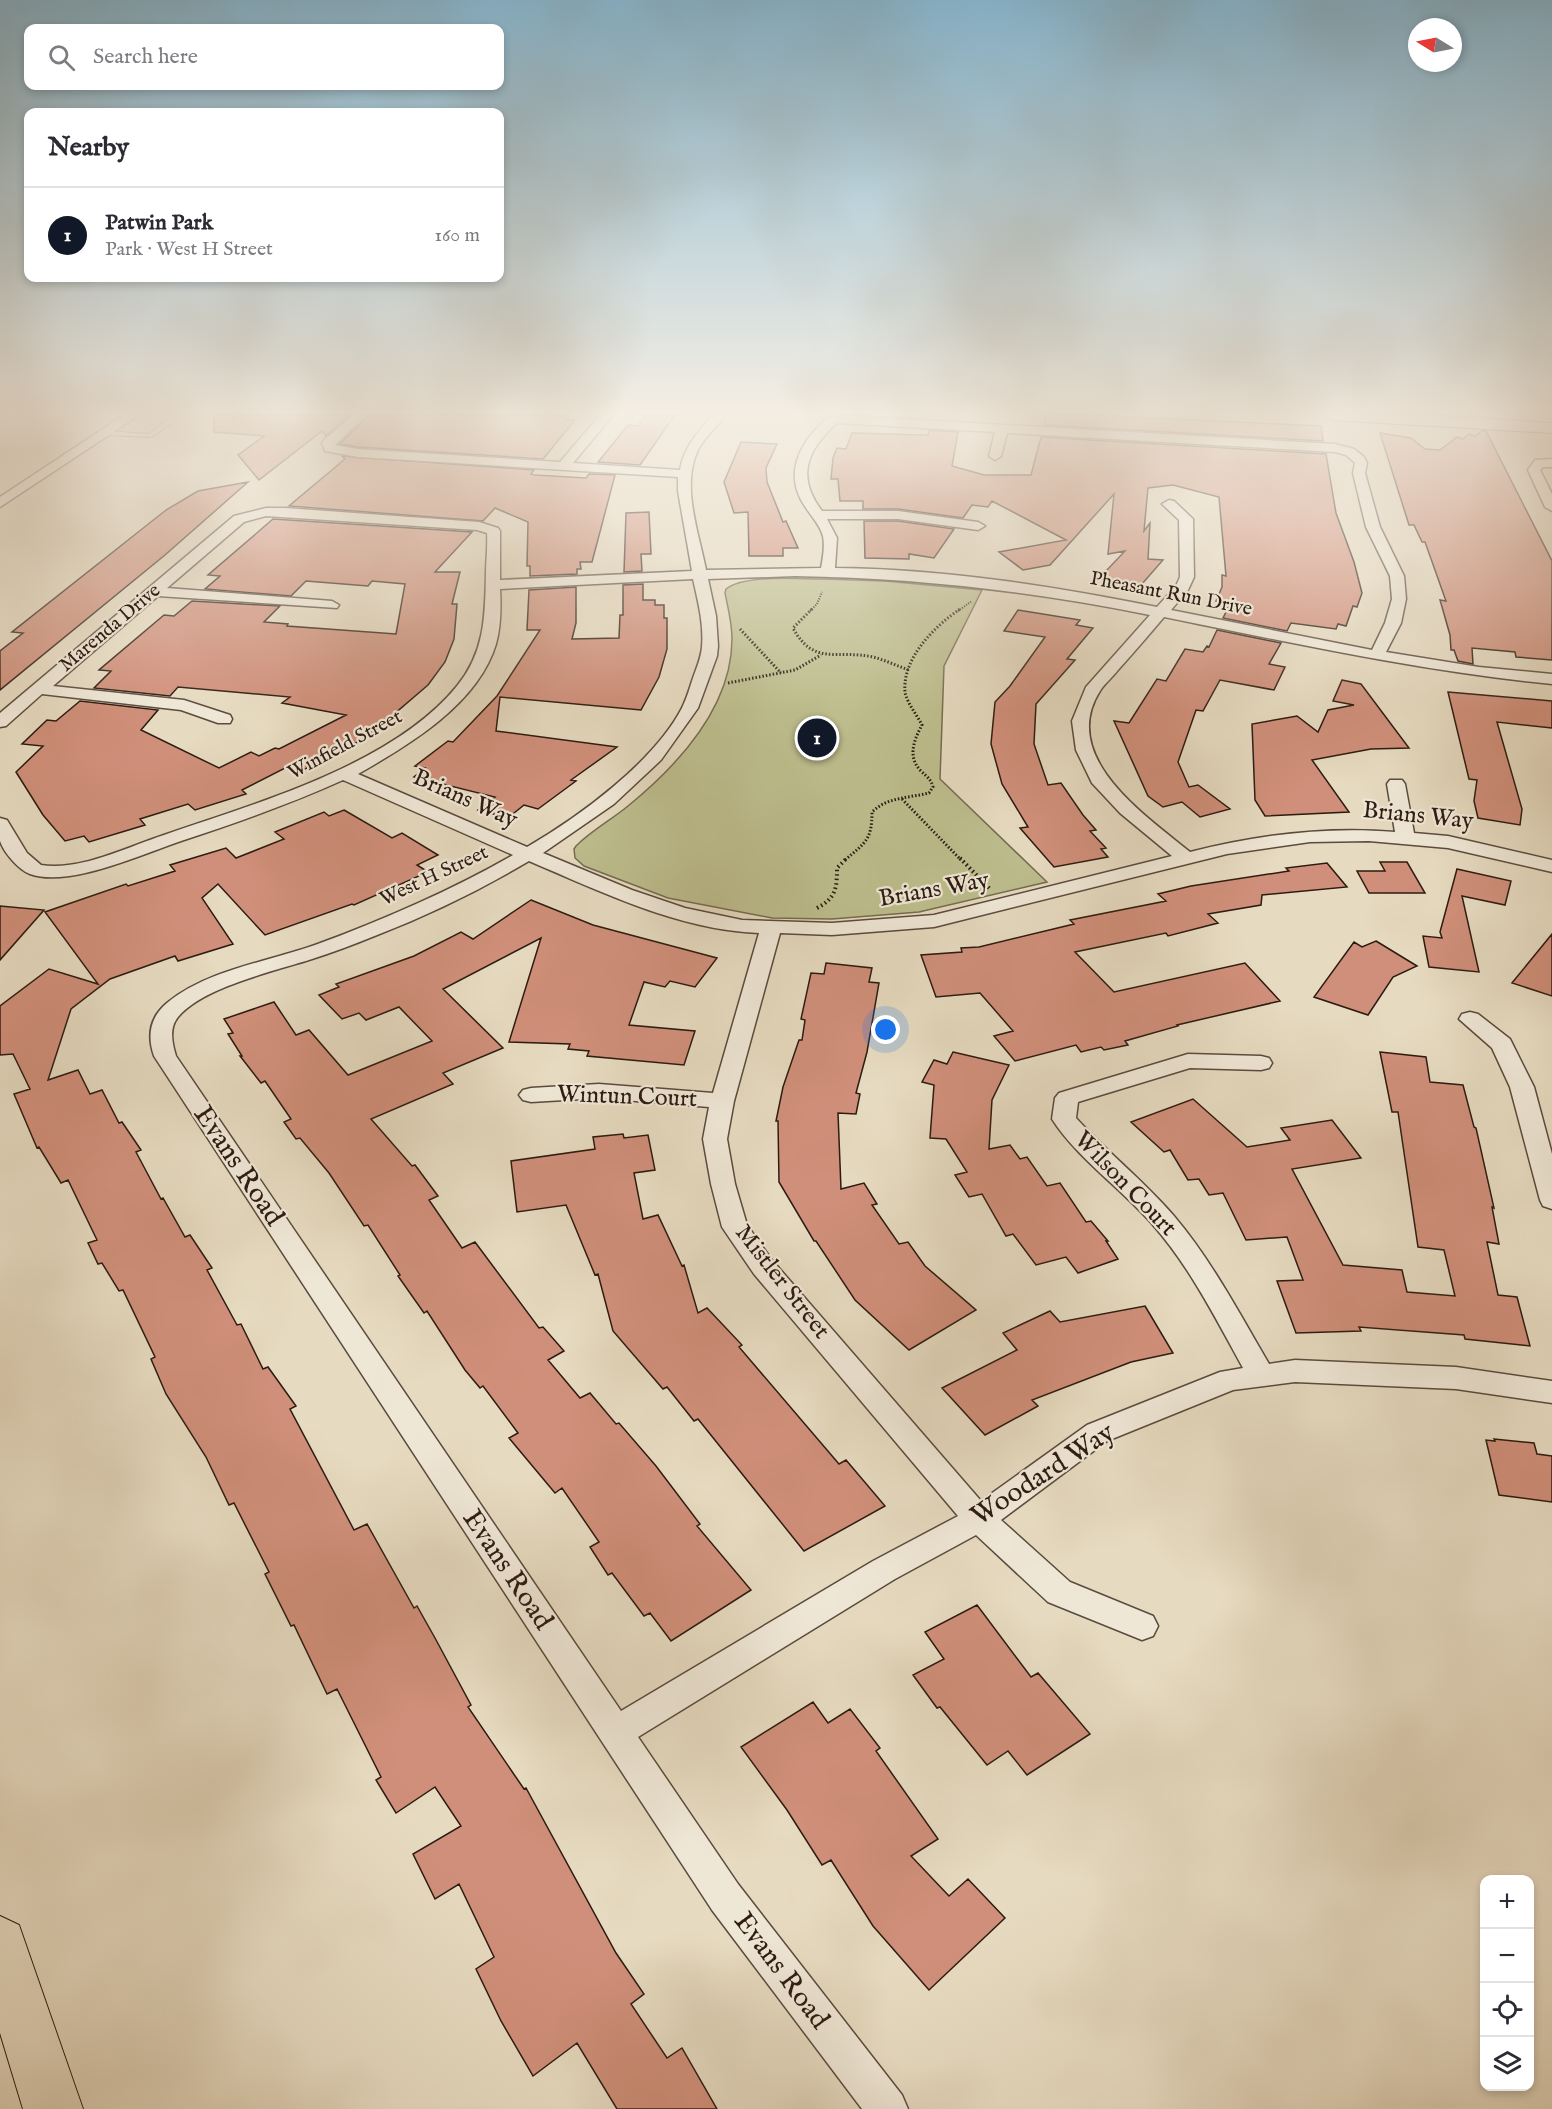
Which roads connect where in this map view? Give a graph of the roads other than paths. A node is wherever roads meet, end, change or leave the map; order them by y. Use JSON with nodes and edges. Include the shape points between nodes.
{"nodes":[{"id":1,"x":261,"y":513,"type":"edge"},
{"id":2,"x":303,"y":513,"type":"edge"},
{"id":3,"x":688,"y":513,"type":"edge"},
{"id":4,"x":841,"y":513,"type":"edge"},
{"id":5,"x":900,"y":513,"type":"edge"},
{"id":6,"x":1180,"y":513,"type":"edge"},
{"id":7,"x":1369,"y":513,"type":"edge"},
{"id":8,"x":818,"y":515,"type":"joint"},
{"id":9,"x":978,"y":526,"type":"dead end"},
{"id":10,"x":489,"y":528,"type":"joint"},
{"id":11,"x":828,"y":571,"type":"junction"},
{"id":12,"x":700,"y":576,"type":"junction"},
{"id":13,"x":493,"y":585,"type":"junction"},
{"id":14,"x":155,"y":591,"type":"junction"},
{"id":15,"x":332,"y":605,"type":"dead end"},
{"id":16,"x":1159,"y":613,"type":"junction"},
{"id":17,"x":1377,"y":655,"type":"junction"},
{"id":18,"x":1552,"y":679,"type":"edge"},
{"id":19,"x":38,"y":689,"type":"junction"},
{"id":20,"x":224,"y":719,"type":"dead end"},
{"id":21,"x":0,"y":722,"type":"edge"},
{"id":22,"x":344,"y":774,"type":"junction"},
{"id":23,"x":1396,"y":784,"type":"dead end"},
{"id":24,"x":0,"y":824,"type":"edge"},
{"id":25,"x":1405,"y":837,"type":"junction"},
{"id":26,"x":529,"y":854,"type":"junction"},
{"id":27,"x":1186,"y":858,"type":"junction"},
{"id":28,"x":1552,"y":867,"type":"edge"},
{"id":29,"x":771,"y":928,"type":"junction"},
{"id":30,"x":167,"y":1016,"type":"joint"},
{"id":31,"x":1470,"y":1019,"type":"dead end"},
{"id":32,"x":1261,"y":1062,"type":"dead end"},
{"id":33,"x":531,"y":1095,"type":"dead end"},
{"id":34,"x":722,"y":1101,"type":"junction"},
{"id":35,"x":1552,"y":1200,"type":"edge"},
{"id":36,"x":1262,"y":1377,"type":"junction"},
{"id":37,"x":1552,"y":1392,"type":"edge"},
{"id":38,"x":979,"y":1519,"type":"junction"},
{"id":39,"x":1142,"y":1626,"type":"dead end"},
{"id":40,"x":615,"y":1733,"type":"junction"},
{"id":41,"x":0,"y":1944,"type":"edge"},
{"id":42,"x":54,"y":2109,"type":"edge"},
{"id":43,"x":888,"y":2109,"type":"edge"}],
"edges":[{"from":1,"to":14,"type":"street","name":"Marenda Drive","via":[[240,519]]},
{"from":2,"to":10,"type":"street","name":"Marenda Drive"},
{"from":3,"to":12,"type":"street","name":"West H Street"},
{"from":4,"to":8,"type":"street"},
{"from":5,"to":9,"type":"street"},
{"from":6,"to":16,"type":"street","via":[[1186,519],[1187,577]]},
{"from":7,"to":17,"type":"street","via":[[1396,576],[1399,599],[1393,623]]},
{"from":8,"to":11,"type":"street","via":[[830,536]]},
{"from":10,"to":13,"type":"street","name":"Winfield Street","via":[[494,535]]},
{"from":11,"to":12,"type":"street","name":"Pheasant Run Drive"},
{"from":11,"to":16,"type":"street","name":"Pheasant Run Drive","via":[[977,581]]},
{"from":12,"to":13,"type":"street","name":"Pheasant Run Drive"},
{"from":12,"to":26,"type":"street","name":"West H Street","via":[[711,629],[710,655],[703,681],[677,730],[611,798]]},
{"from":13,"to":22,"type":"street","name":"Winfield Street","via":[[491,634],[472,676],[423,726]]},
{"from":14,"to":15,"type":"street"},
{"from":14,"to":19,"type":"street","name":"Marenda Drive"},
{"from":16,"to":17,"type":"street","name":"Pheasant Run Drive"},
{"from":16,"to":27,"type":"street","via":[[1092,690],[1080,721],[1085,750],[1098,779],[1126,809]]},
{"from":17,"to":18,"type":"street","name":"Pheasant Run Drive"},
{"from":19,"to":20,"type":"street","via":[[184,705]]},
{"from":19,"to":21,"type":"street","name":"Marenda Drive"},
{"from":22,"to":24,"type":"street","name":"Winfield Street","via":[[249,814],[108,860],[51,872],[35,870],[21,858]]},
{"from":22,"to":26,"type":"street","name":"Brians Way"},
{"from":23,"to":25,"type":"street"},
{"from":25,"to":27,"type":"street","name":"Brians Way","via":[[1286,838]]},
{"from":25,"to":28,"type":"street","name":"Brians Way","via":[[1473,847]]},
{"from":26,"to":29,"type":"street","name":"Brians Way","via":[[680,913]]},
{"from":26,"to":30,"type":"street","name":"West H Street","via":[[410,914],[201,992],[181,1002]]},
{"from":27,"to":29,"type":"street","name":"Brians Way","via":[[934,921],[879,927]]},
{"from":29,"to":34,"type":"street","name":"Mistler Street"},
{"from":30,"to":40,"type":"street","name":"Evans Road","via":[[159,1043],[165,1056]]},
{"from":31,"to":35,"type":"street","via":[[1502,1044],[1522,1087]]},
{"from":32,"to":36,"type":"street","name":"Wilson Court","via":[[1188,1061],[1067,1098],[1064,1119],[1127,1180],[1200,1267]]},
{"from":33,"to":34,"type":"street","name":"Wintun Court","via":[[599,1091]]},
{"from":34,"to":38,"type":"street","name":"Mistler Street","via":[[715,1138],[735,1227],[764,1267]]},
{"from":36,"to":37,"type":"street","name":"Woodard Way","via":[[1295,1371],[1456,1378]]},
{"from":36,"to":38,"type":"street","name":"Woodard Way","via":[[1230,1380],[1097,1433]]},
{"from":38,"to":39,"type":"street","name":"Mistler Street","via":[[1059,1592]]},
{"from":38,"to":40,"type":"street","name":"Woodard Way","via":[[884,1570]]},
{"from":40,"to":43,"type":"street","name":"Evans Road","via":[[725,1897]]},
{"from":41,"to":42,"type":"highway"}]}
